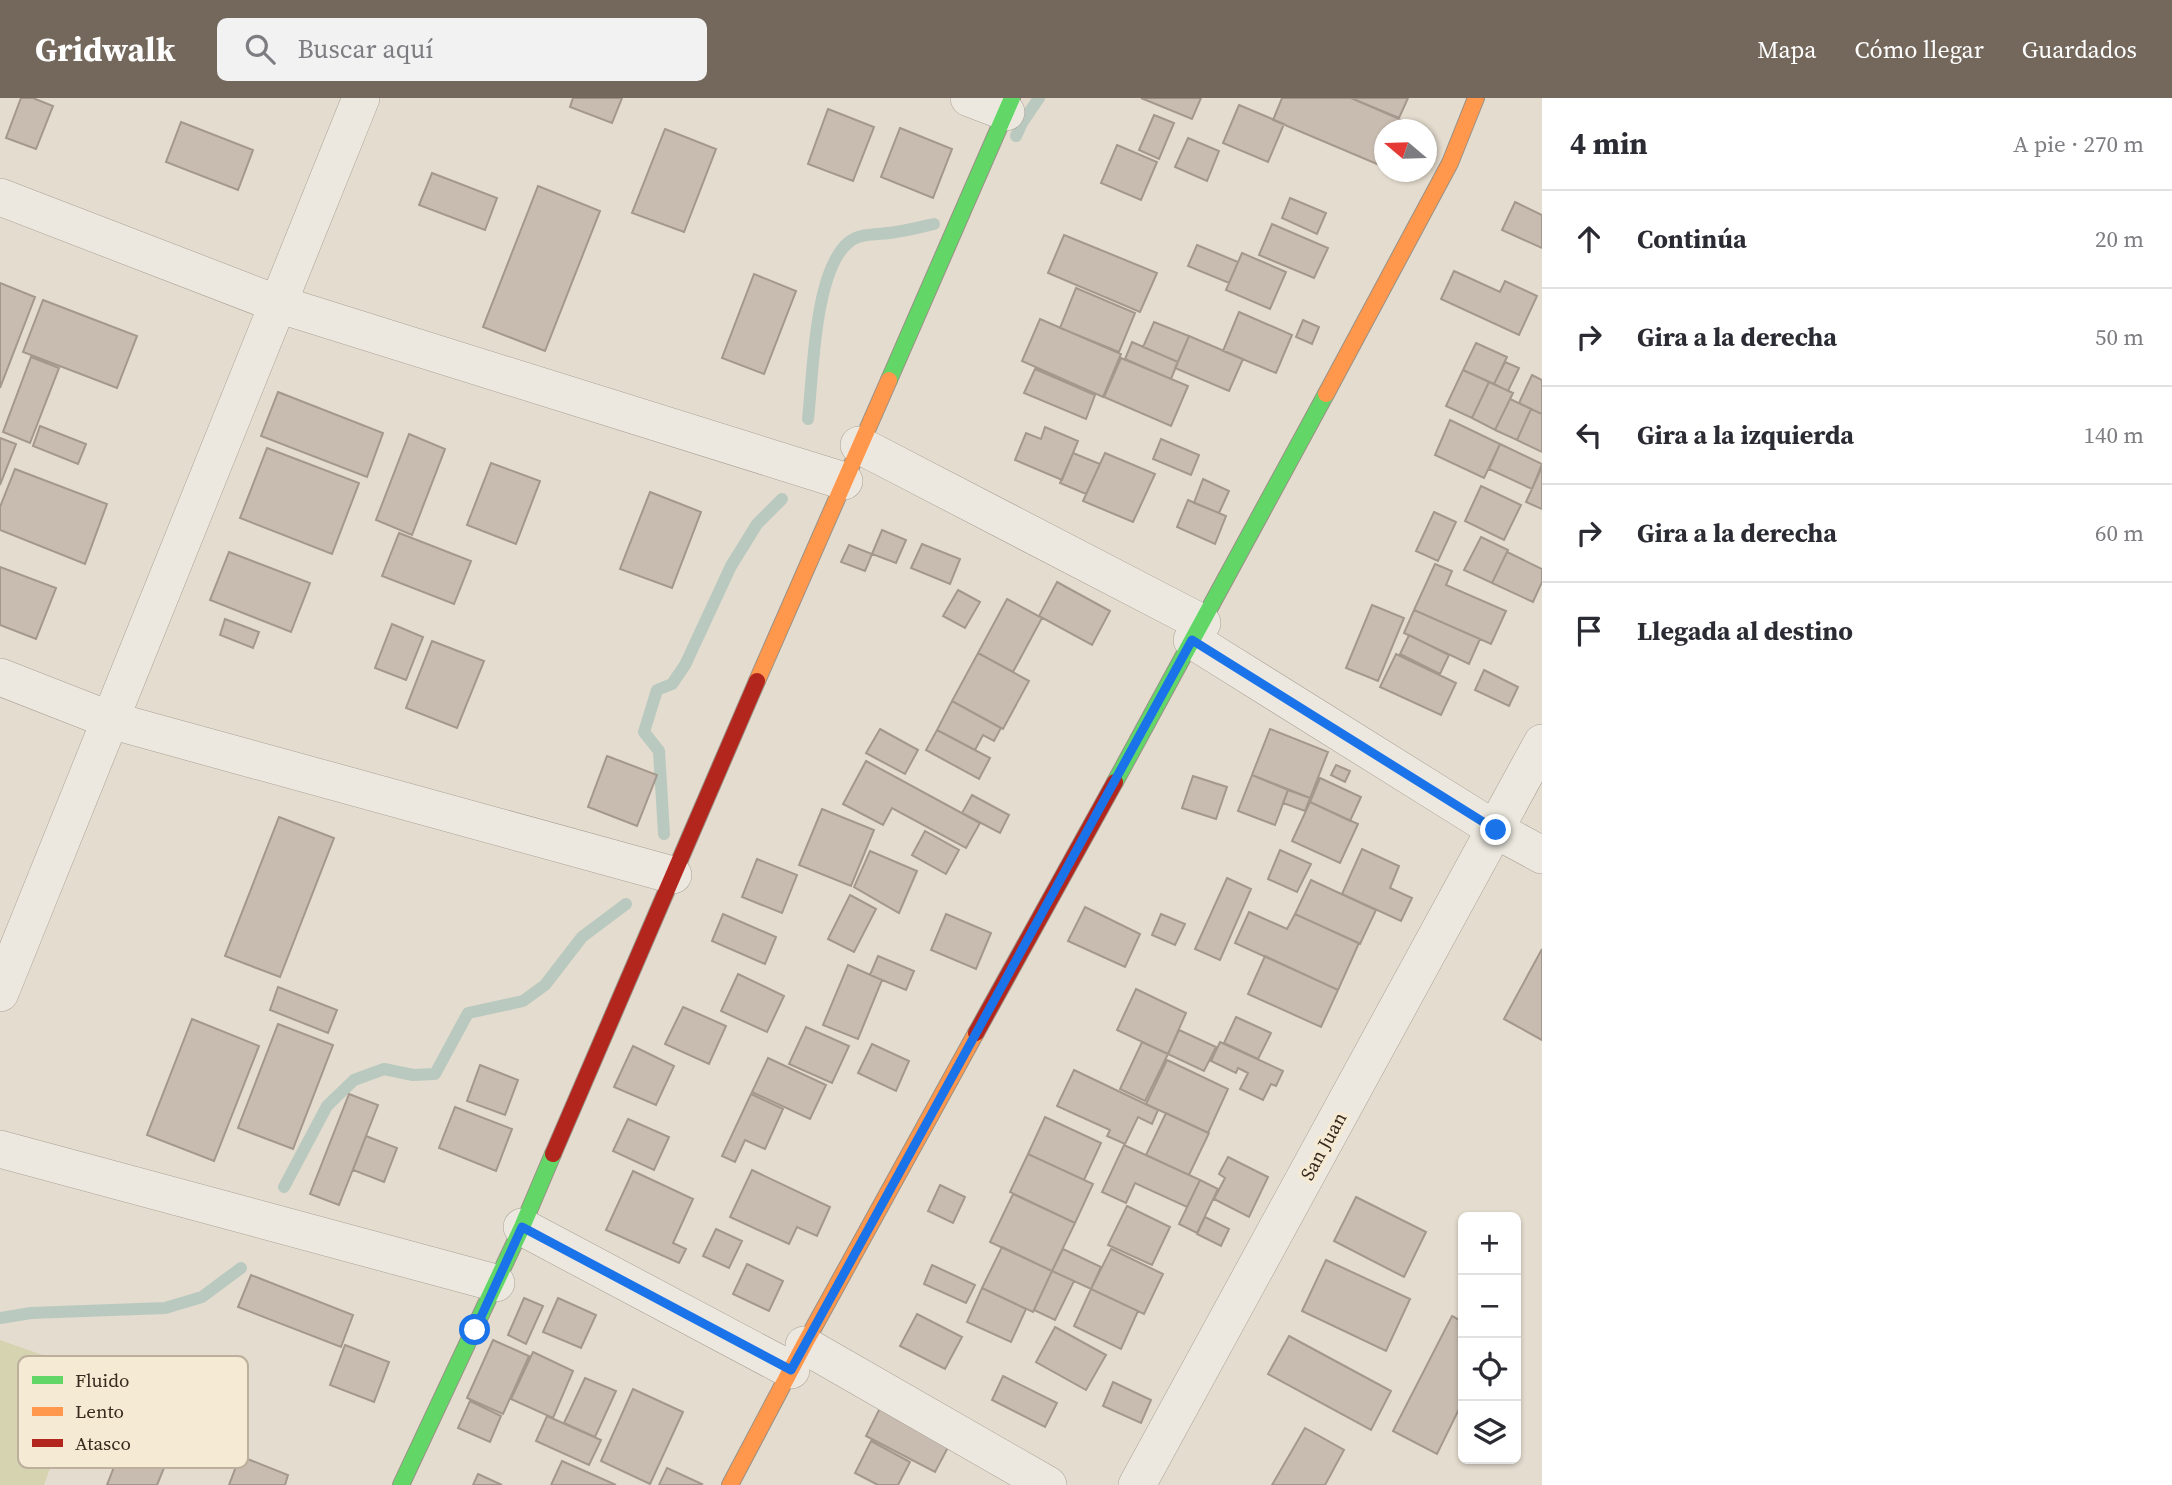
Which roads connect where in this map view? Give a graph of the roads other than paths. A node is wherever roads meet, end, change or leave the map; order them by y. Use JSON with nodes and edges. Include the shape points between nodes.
{"nodes":[{"id":1,"x":361,"y":98,"type":"edge"},
{"id":2,"x":969,"y":98,"type":"edge"},
{"id":3,"x":1476,"y":98,"type":"edge"},
{"id":4,"x":1009,"y":105,"type":"edge"},
{"id":5,"x":0,"y":197,"type":"edge"},
{"id":6,"x":278,"y":304,"type":"junction"},
{"id":7,"x":859,"y":445,"type":"junction"},
{"id":8,"x":844,"y":481,"type":"junction"},
{"id":9,"x":1197,"y":632,"type":"junction"},
{"id":10,"x":0,"y":677,"type":"edge"},
{"id":11,"x":110,"y":720,"type":"junction"},
{"id":12,"x":1542,"y":743,"type":"edge"},
{"id":13,"x":1502,"y":818,"type":"junction"},
{"id":14,"x":1542,"y":855,"type":"edge"},
{"id":15,"x":673,"y":875,"type":"junction"},
{"id":16,"x":0,"y":993,"type":"edge"},
{"id":17,"x":0,"y":1149,"type":"edge"},
{"id":18,"x":522,"y":1227,"type":"junction"},
{"id":19,"x":496,"y":1283,"type":"junction"},
{"id":20,"x":798,"y":1358,"type":"junction"},
{"id":21,"x":401,"y":1485,"type":"edge"},
{"id":22,"x":730,"y":1485,"type":"edge"},
{"id":23,"x":1048,"y":1485,"type":"edge"},
{"id":24,"x":1138,"y":1485,"type":"edge"}],
"edges":[{"from":1,"to":6,"type":"street"},
{"from":2,"to":4,"type":"street"},
{"from":3,"to":9,"type":"street","via":[[1450,163]]},
{"from":4,"to":7,"type":"street"},
{"from":5,"to":6,"type":"street"},
{"from":6,"to":8,"type":"street"},
{"from":6,"to":11,"type":"street"},
{"from":7,"to":8,"type":"street"},
{"from":7,"to":9,"type":"street"},
{"from":8,"to":15,"type":"street"},
{"from":9,"to":13,"type":"street"},
{"from":9,"to":20,"type":"street"},
{"from":10,"to":11,"type":"street"},
{"from":11,"to":15,"type":"street"},
{"from":11,"to":16,"type":"street"},
{"from":12,"to":13,"type":"street","name":"San Juan"},
{"from":13,"to":14,"type":"street"},
{"from":13,"to":24,"type":"street","name":"San Juan"},
{"from":15,"to":18,"type":"street"},
{"from":17,"to":19,"type":"street"},
{"from":18,"to":19,"type":"street"},
{"from":18,"to":20,"type":"street"},
{"from":19,"to":21,"type":"street"},
{"from":20,"to":22,"type":"street"},
{"from":20,"to":23,"type":"street"}]}
